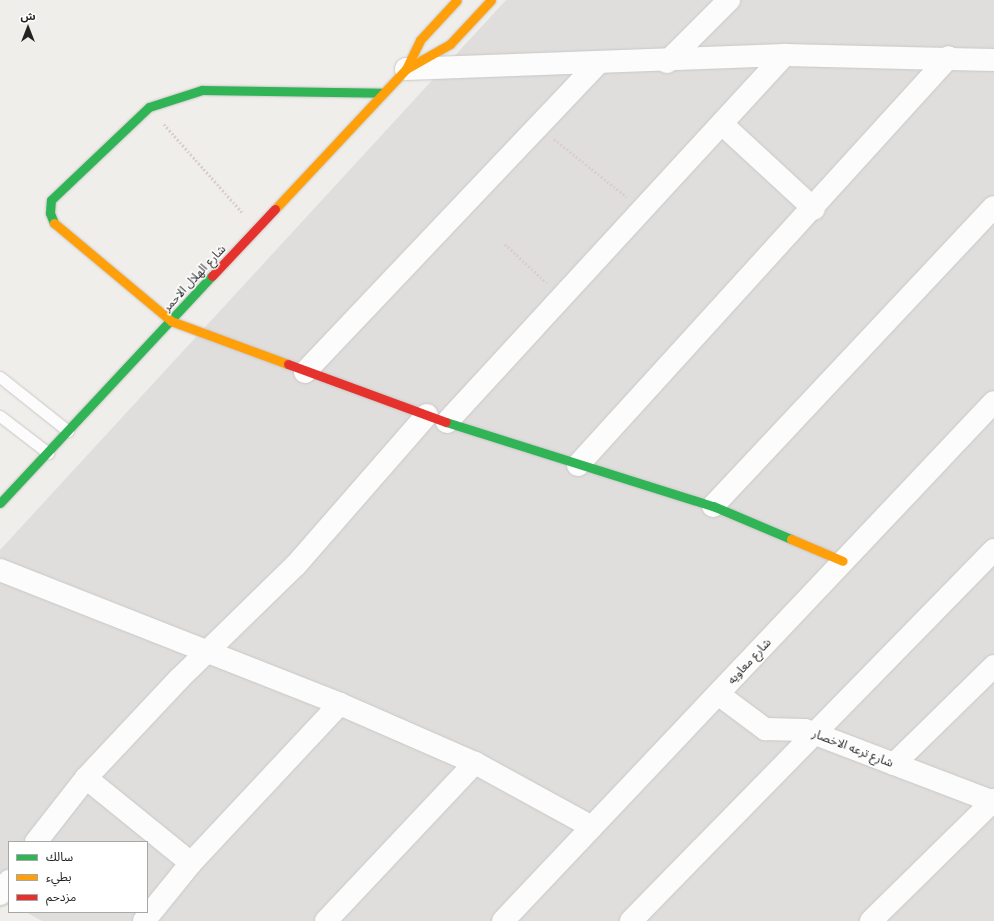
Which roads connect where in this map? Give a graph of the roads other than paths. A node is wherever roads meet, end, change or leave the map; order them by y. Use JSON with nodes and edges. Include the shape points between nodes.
{"nodes":[{"id":1,"x":457,"y":0,"type":"edge"},
{"id":2,"x":491,"y":0,"type":"edge"},
{"id":3,"x":729,"y":0,"type":"edge"},
{"id":4,"x":785,"y":55,"type":"junction"},
{"id":5,"x":948,"y":57,"type":"junction"},
{"id":6,"x":994,"y":60,"type":"edge"},
{"id":7,"x":667,"y":62,"type":"junction"},
{"id":8,"x":597,"y":64,"type":"junction"},
{"id":9,"x":406,"y":69,"type":"junction"},
{"id":10,"x":383,"y":93,"type":"junction"},
{"id":11,"x":722,"y":124,"type":"junction"},
{"id":12,"x":994,"y":207,"type":"edge"},
{"id":13,"x":814,"y":209,"type":"junction"},
{"id":14,"x":171,"y":321,"type":"junction"},
{"id":15,"x":305,"y":372,"type":"junction"},
{"id":16,"x":0,"y":377,"type":"edge"},
{"id":17,"x":994,"y":402,"type":"edge"},
{"id":18,"x":0,"y":416,"type":"edge"},
{"id":19,"x":437,"y":419,"type":"junction"},
{"id":20,"x":68,"y":431,"type":"junction"},
{"id":21,"x":48,"y":453,"type":"junction"},
{"id":22,"x":578,"y":465,"type":"junction"},
{"id":23,"x":0,"y":504,"type":"edge"},
{"id":24,"x":713,"y":506,"type":"junction"},
{"id":25,"x":994,"y":550,"type":"edge"},
{"id":26,"x":843,"y":561,"type":"junction"},
{"id":27,"x":0,"y":570,"type":"edge"},
{"id":28,"x":208,"y":651,"type":"junction"},
{"id":29,"x":994,"y":666,"type":"edge"},
{"id":30,"x":718,"y":694,"type":"junction"},
{"id":31,"x":340,"y":704,"type":"junction"},
{"id":32,"x":814,"y":734,"type":"junction"},
{"id":33,"x":475,"y":763,"type":"junction"},
{"id":34,"x":894,"y":764,"type":"junction"},
{"id":35,"x":86,"y":778,"type":"junction"},
{"id":36,"x":993,"y":801,"type":"edge"},
{"id":37,"x":592,"y":827,"type":"junction"},
{"id":38,"x":37,"y":841,"type":"edge"},
{"id":39,"x":191,"y":863,"type":"junction"},
{"id":40,"x":8,"y":882,"type":"edge"},
{"id":41,"x":0,"y":894,"type":"edge"},
{"id":42,"x":144,"y":921,"type":"edge"},
{"id":43,"x":326,"y":921,"type":"edge"},
{"id":44,"x":503,"y":921,"type":"edge"},
{"id":45,"x":632,"y":921,"type":"edge"},
{"id":46,"x":871,"y":921,"type":"edge"}],
"edges":[{"from":1,"to":9,"type":"street","name":"شارع الهلال الاحمر","via":[[420,40]]},
{"from":2,"to":9,"type":"street","name":"شارع الهلال الاحمر","via":[[450,44]]},
{"from":3,"to":7,"type":"street"},
{"from":4,"to":5,"type":"street"},
{"from":4,"to":7,"type":"street"},
{"from":4,"to":11,"type":"street"},
{"from":5,"to":6,"type":"street"},
{"from":5,"to":13,"type":"street"},
{"from":7,"to":8,"type":"street"},
{"from":8,"to":9,"type":"street"},
{"from":8,"to":15,"type":"street"},
{"from":9,"to":10,"type":"street","name":"شارع الهلال الاحمر"},
{"from":10,"to":14,"type":"street","name":"شارع الهلال الاحمر"},
{"from":10,"to":14,"type":"street","via":[[202,90],[149,107],[51,200],[50,213],[54,223]]},
{"from":11,"to":13,"type":"street"},
{"from":11,"to":19,"type":"street","via":[[562,297]]},
{"from":12,"to":24,"type":"street"},
{"from":13,"to":22,"type":"street"},
{"from":14,"to":15,"type":"street"},
{"from":14,"to":20,"type":"street","name":"شارع الهلال الاحمر"},
{"from":15,"to":19,"type":"street"},
{"from":16,"to":20,"type":"lane"},
{"from":17,"to":26,"type":"street","name":"شارع معاويه"},
{"from":18,"to":21,"type":"lane"},
{"from":19,"to":22,"type":"street"},
{"from":19,"to":28,"type":"street","via":[[296,565]]},
{"from":20,"to":21,"type":"street","name":"شارع الهلال الاحمر"},
{"from":21,"to":23,"type":"street","name":"شارع الهلال الاحمر"},
{"from":22,"to":24,"type":"street"},
{"from":24,"to":26,"type":"street"},
{"from":25,"to":32,"type":"street"},
{"from":26,"to":30,"type":"street","name":"شارع معاويه"},
{"from":27,"to":28,"type":"street"},
{"from":28,"to":31,"type":"street"},
{"from":28,"to":35,"type":"street"},
{"from":29,"to":34,"type":"street"},
{"from":30,"to":32,"type":"street","name":"شارع ترعه الاخصار","via":[[765,729]]},
{"from":30,"to":37,"type":"street","name":"شارع معاويه"},
{"from":31,"to":33,"type":"street"},
{"from":31,"to":39,"type":"street"},
{"from":32,"to":34,"type":"street","name":"شارع ترعه الاخصار"},
{"from":32,"to":45,"type":"street"},
{"from":33,"to":37,"type":"street"},
{"from":33,"to":43,"type":"street"},
{"from":34,"to":36,"type":"street","name":"شارع ترعه الاخصار"},
{"from":35,"to":38,"type":"street"},
{"from":35,"to":39,"type":"street"},
{"from":36,"to":46,"type":"street"},
{"from":37,"to":44,"type":"street","name":"شارع معاويه"},
{"from":39,"to":42,"type":"street"},
{"from":40,"to":41,"type":"street"}]}
